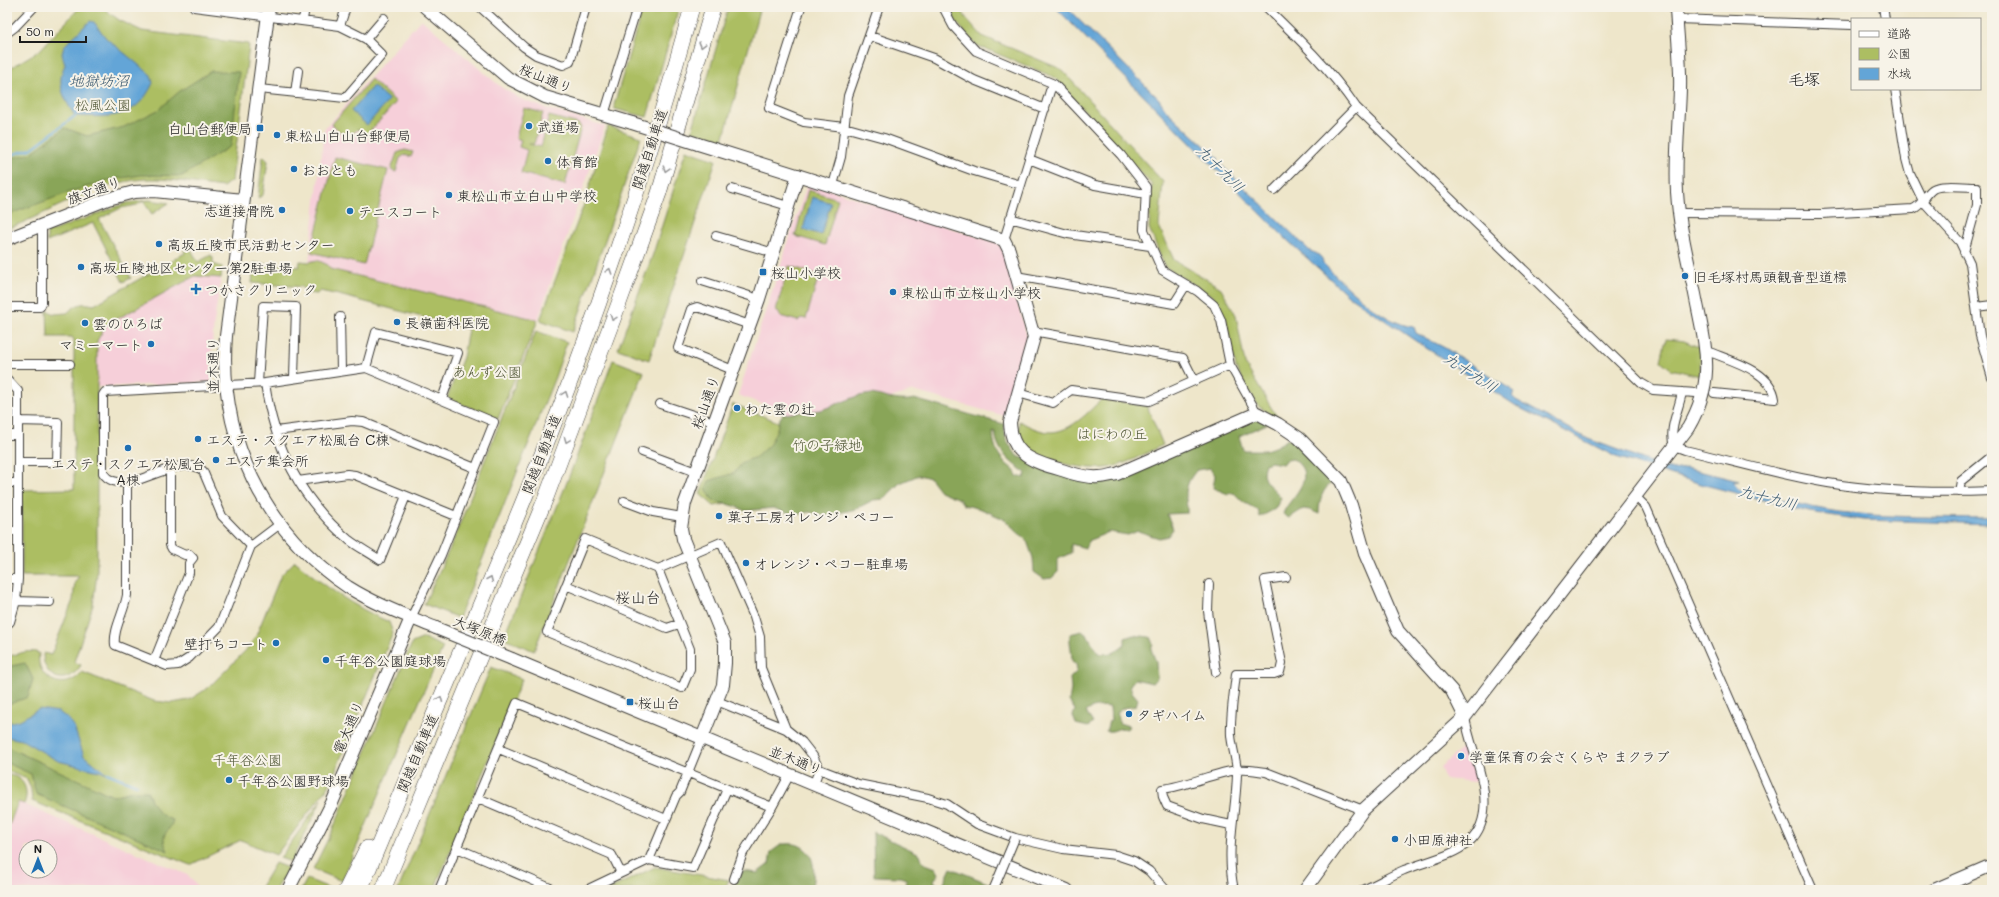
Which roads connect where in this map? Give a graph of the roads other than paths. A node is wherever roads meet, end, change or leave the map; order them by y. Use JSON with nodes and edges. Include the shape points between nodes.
{"nodes":[{"id":1,"x":34,"y":7,"type":"edge"},
{"id":2,"x":194,"y":7,"type":"edge"},
{"id":3,"x":304,"y":7,"type":"edge"},
{"id":4,"x":346,"y":7,"type":"edge"},
{"id":5,"x":425,"y":7,"type":"edge"},
{"id":6,"x":480,"y":7,"type":"edge"},
{"id":7,"x":586,"y":7,"type":"edge"},
{"id":8,"x":637,"y":7,"type":"edge"},
{"id":9,"x":692,"y":7,"type":"edge"},
{"id":10,"x":713,"y":7,"type":"edge"},
{"id":11,"x":800,"y":7,"type":"edge"},
{"id":12,"x":879,"y":7,"type":"edge"},
{"id":13,"x":943,"y":7,"type":"edge"},
{"id":14,"x":1266,"y":7,"type":"edge"},
{"id":15,"x":1883,"y":7,"type":"edge"},
{"id":16,"x":232,"y":9,"type":"edge"},
{"id":17,"x":491,"y":10,"type":"edge"},
{"id":18,"x":268,"y":12,"type":"edge"},
{"id":19,"x":1676,"y":13,"type":"edge"},
{"id":20,"x":384,"y":18,"type":"dead end"},
{"id":21,"x":1885,"y":18,"type":"edge"},
{"id":22,"x":303,"y":20,"type":"junction"},
{"id":23,"x":1851,"y":25,"type":"edge"},
{"id":24,"x":340,"y":26,"type":"junction"},
{"id":25,"x":7,"y":32,"type":"edge"},
{"id":26,"x":870,"y":36,"type":"junction"},
{"id":27,"x":366,"y":39,"type":"junction"},
{"id":28,"x":298,"y":71,"type":"dead end"},
{"id":29,"x":1054,"y":84,"type":"junction"},
{"id":30,"x":259,"y":89,"type":"junction"},
{"id":31,"x":1895,"y":90,"type":"edge"},
{"id":32,"x":295,"y":93,"type":"junction"},
{"id":33,"x":1356,"y":107,"type":"junction"},
{"id":34,"x":1045,"y":109,"type":"junction"},
{"id":35,"x":604,"y":115,"type":"junction"},
{"id":36,"x":844,"y":127,"type":"junction"},
{"id":37,"x":1029,"y":159,"type":"junction"},
{"id":38,"x":798,"y":175,"type":"junction"},
{"id":39,"x":833,"y":185,"type":"junction"},
{"id":40,"x":1021,"y":185,"type":"junction"},
{"id":41,"x":732,"y":189,"type":"dead end"},
{"id":42,"x":1274,"y":190,"type":"dead end"},
{"id":43,"x":1146,"y":194,"type":"junction"},
{"id":44,"x":243,"y":200,"type":"junction"},
{"id":45,"x":1923,"y":201,"type":"junction"},
{"id":46,"x":788,"y":206,"type":"junction"},
{"id":47,"x":1680,"y":212,"type":"junction"},
{"id":48,"x":1010,"y":218,"type":"junction"},
{"id":49,"x":42,"y":225,"type":"junction"},
{"id":50,"x":716,"y":236,"type":"dead end"},
{"id":51,"x":7,"y":239,"type":"edge"},
{"id":52,"x":1004,"y":240,"type":"junction"},
{"id":53,"x":1150,"y":246,"type":"junction"},
{"id":54,"x":1964,"y":252,"type":"junction"},
{"id":55,"x":774,"y":253,"type":"junction"},
{"id":56,"x":1016,"y":276,"type":"junction"},
{"id":57,"x":702,"y":281,"type":"dead end"},
{"id":58,"x":1186,"y":285,"type":"junction"},
{"id":59,"x":759,"y":299,"type":"junction"},
{"id":60,"x":1992,"y":305,"type":"edge"},
{"id":61,"x":7,"y":307,"type":"edge"},
{"id":62,"x":1976,"y":307,"type":"junction"},
{"id":63,"x":340,"y":317,"type":"dead end"},
{"id":64,"x":750,"y":325,"type":"junction"},
{"id":65,"x":1033,"y":331,"type":"junction"},
{"id":66,"x":1707,"y":351,"type":"junction"},
{"id":67,"x":7,"y":364,"type":"edge"},
{"id":68,"x":70,"y":364,"type":"dead end"},
{"id":69,"x":1230,"y":365,"type":"junction"},
{"id":70,"x":366,"y":368,"type":"junction"},
{"id":71,"x":733,"y":370,"type":"junction"},
{"id":72,"x":341,"y":371,"type":"junction"},
{"id":73,"x":294,"y":378,"type":"junction"},
{"id":74,"x":1992,"y":378,"type":"edge"},
{"id":75,"x":7,"y":379,"type":"edge"},
{"id":76,"x":1194,"y":380,"type":"junction"},
{"id":77,"x":261,"y":383,"type":"junction"},
{"id":78,"x":225,"y":385,"type":"junction"},
{"id":79,"x":1682,"y":392,"type":"junction"},
{"id":80,"x":1018,"y":393,"type":"junction"},
{"id":81,"x":1696,"y":393,"type":"dead end"},
{"id":82,"x":1714,"y":393,"type":"dead end"},
{"id":83,"x":442,"y":399,"type":"junction"},
{"id":84,"x":660,"y":404,"type":"dead end"},
{"id":85,"x":1256,"y":413,"type":"junction"},
{"id":86,"x":18,"y":421,"type":"junction"},
{"id":87,"x":714,"y":422,"type":"junction"},
{"id":88,"x":276,"y":432,"type":"junction"},
{"id":89,"x":7,"y":435,"type":"edge"},
{"id":90,"x":17,"y":435,"type":"junction"},
{"id":91,"x":1673,"y":448,"type":"junction"},
{"id":92,"x":642,"y":452,"type":"dead end"},
{"id":93,"x":1992,"y":456,"type":"edge"},
{"id":94,"x":18,"y":462,"type":"junction"},
{"id":95,"x":475,"y":468,"type":"junction"},
{"id":96,"x":170,"y":469,"type":"junction"},
{"id":97,"x":696,"y":472,"type":"junction"},
{"id":98,"x":298,"y":481,"type":"junction"},
{"id":99,"x":7,"y":483,"type":"edge"},
{"id":100,"x":18,"y":483,"type":"junction"},
{"id":101,"x":127,"y":483,"type":"junction"},
{"id":102,"x":1992,"y":491,"type":"edge"},
{"id":103,"x":1959,"y":492,"type":"junction"},
{"id":104,"x":406,"y":496,"type":"junction"},
{"id":105,"x":1636,"y":496,"type":"junction"},
{"id":106,"x":624,"y":501,"type":"dead end"},
{"id":107,"x":456,"y":516,"type":"junction"},
{"id":108,"x":682,"y":517,"type":"junction"},
{"id":109,"x":280,"y":524,"type":"junction"},
{"id":110,"x":7,"y":531,"type":"edge"},
{"id":111,"x":17,"y":531,"type":"junction"},
{"id":112,"x":251,"y":546,"type":"junction"},
{"id":113,"x":688,"y":556,"type":"junction"},
{"id":114,"x":658,"y":569,"type":"junction"},
{"id":115,"x":1286,"y":577,"type":"dead end"},
{"id":116,"x":7,"y":579,"type":"edge"},
{"id":117,"x":18,"y":579,"type":"junction"},
{"id":118,"x":1208,"y":584,"type":"dead end"},
{"id":119,"x":566,"y":585,"type":"junction"},
{"id":120,"x":16,"y":600,"type":"junction"},
{"id":121,"x":50,"y":602,"type":"dead end"},
{"id":122,"x":412,"y":618,"type":"junction"},
{"id":123,"x":7,"y":624,"type":"edge"},
{"id":124,"x":679,"y":624,"type":"junction"},
{"id":125,"x":436,"y":628,"type":"joint"},
{"id":126,"x":512,"y":659,"type":"joint"},
{"id":127,"x":154,"y":661,"type":"junction"},
{"id":128,"x":1216,"y":672,"type":"dead end"},
{"id":129,"x":717,"y":701,"type":"junction"},
{"id":130,"x":1465,"y":717,"type":"junction"},
{"id":131,"x":786,"y":729,"type":"junction"},
{"id":132,"x":702,"y":738,"type":"junction"},
{"id":133,"x":423,"y":739,"type":"junction"},
{"id":134,"x":498,"y":749,"type":"junction"},
{"id":135,"x":819,"y":769,"type":"junction"},
{"id":136,"x":1237,"y":770,"type":"junction"},
{"id":137,"x":687,"y":773,"type":"junction"},
{"id":138,"x":790,"y":774,"type":"junction"},
{"id":139,"x":814,"y":784,"type":"junction"},
{"id":140,"x":727,"y":789,"type":"junction"},
{"id":141,"x":478,"y":798,"type":"junction"},
{"id":142,"x":772,"y":808,"type":"junction"},
{"id":143,"x":1363,"y":810,"type":"junction"},
{"id":144,"x":666,"y":819,"type":"junction"},
{"id":145,"x":1231,"y":825,"type":"junction"},
{"id":146,"x":1015,"y":838,"type":"junction"},
{"id":147,"x":457,"y":848,"type":"junction"},
{"id":148,"x":649,"y":860,"type":"junction"},
{"id":149,"x":1992,"y":865,"type":"edge"},
{"id":150,"x":621,"y":873,"type":"junction"},
{"id":151,"x":734,"y":879,"type":"dead end"},
{"id":152,"x":288,"y":890,"type":"edge"},
{"id":153,"x":346,"y":890,"type":"edge"},
{"id":154,"x":360,"y":890,"type":"edge"},
{"id":155,"x":383,"y":890,"type":"edge"},
{"id":156,"x":439,"y":890,"type":"edge"},
{"id":157,"x":555,"y":890,"type":"edge"},
{"id":158,"x":586,"y":890,"type":"edge"},
{"id":159,"x":993,"y":890,"type":"edge"},
{"id":160,"x":1067,"y":890,"type":"edge"},
{"id":161,"x":1166,"y":890,"type":"edge"},
{"id":162,"x":1234,"y":890,"type":"edge"},
{"id":163,"x":1306,"y":890,"type":"edge"},
{"id":164,"x":1363,"y":890,"type":"edge"},
{"id":165,"x":1813,"y":890,"type":"edge"},
{"id":166,"x":1934,"y":890,"type":"edge"}],
"edges":[{"from":1,"to":25,"type":"street","via":[[16,27]]},
{"from":2,"to":16,"type":"street"},
{"from":3,"to":22,"type":"street"},
{"from":4,"to":24,"type":"street"},
{"from":5,"to":35,"type":"street","name":"桜山通り","via":[[508,78],[545,97]]},
{"from":6,"to":17,"type":"street"},
{"from":7,"to":17,"type":"street","via":[[567,65],[536,55],[524,47]]},
{"from":8,"to":35,"type":"street"},
{"from":133,"to":9,"type":"highway","name":"関越自動車道","one_way":true,"via":[[527,491],[600,299]]},
{"from":10,"to":155,"type":"highway","name":"関越自動車道","one_way":true,"via":[[659,193],[618,306],[547,495]]},
{"from":11,"to":36,"type":"street","via":[[769,108],[804,122]]},
{"from":12,"to":26,"type":"street"},
{"from":13,"to":29,"type":"street","via":[[953,26],[976,51]]},
{"from":14,"to":33,"type":"street","via":[[1308,48]]},
{"from":15,"to":21,"type":"street"},
{"from":16,"to":18,"type":"street"},
{"from":18,"to":22,"type":"street"},
{"from":18,"to":30,"type":"street","name":"並木通り"},
{"from":19,"to":23,"type":"street"},
{"from":19,"to":47,"type":"street","via":[[1680,87],[1677,193]]},
{"from":20,"to":27,"type":"street"},
{"from":22,"to":24,"type":"street"},
{"from":24,"to":27,"type":"street"},
{"from":26,"to":34,"type":"street","via":[[934,58],[974,80]]},
{"from":26,"to":36,"type":"street","via":[[848,96]]},
{"from":27,"to":32,"type":"street","via":[[382,55],[345,98]]},
{"from":28,"to":32,"type":"street"},
{"from":29,"to":34,"type":"street"},
{"from":29,"to":43,"type":"street","via":[[1121,155],[1146,187]]},
{"from":30,"to":32,"type":"street"},
{"from":30,"to":44,"type":"street","name":"並木通り"},
{"from":31,"to":45,"type":"street","via":[[1906,159]]},
{"from":33,"to":42,"type":"street"},
{"from":33,"to":79,"type":"street","via":[[1641,383],[1653,390]]},
{"from":34,"to":37,"type":"street"},
{"from":35,"to":38,"type":"street","name":"桜山通り","bridge":true},
{"from":36,"to":39,"type":"street","via":[[841,157]]},
{"from":36,"to":40,"type":"street","via":[[884,138]]},
{"from":37,"to":40,"type":"street"},
{"from":37,"to":43,"type":"street","via":[[1095,186]]},
{"from":38,"to":39,"type":"street"},
{"from":38,"to":46,"type":"street","name":"桜山通り"},
{"from":39,"to":52,"type":"street"},
{"from":40,"to":48,"type":"street"},
{"from":41,"to":46,"type":"street"},
{"from":43,"to":53,"type":"street","via":[[1144,230]]},
{"from":44,"to":49,"type":"street","name":"旗立通り","via":[[166,192],[134,192],[108,199]]},
{"from":44,"to":78,"type":"street","name":"並木通り","via":[[226,339]]},
{"from":45,"to":47,"type":"street","via":[[1919,207],[1913,209],[1835,213]]},
{"from":45,"to":54,"type":"street","via":[[1960,242]]},
{"from":45,"to":54,"type":"street","via":[[1933,189],[1939,187],[1977,187],[1977,205]]},
{"from":46,"to":55,"type":"street","name":"桜山通り"},
{"from":47,"to":66,"type":"street"},
{"from":48,"to":52,"type":"street"},
{"from":48,"to":53,"type":"street","via":[[1068,234]]},
{"from":49,"to":51,"type":"street","name":"旗立通り"},
{"from":49,"to":61,"type":"street","via":[[40,307]]},
{"from":50,"to":55,"type":"street"},
{"from":52,"to":56,"type":"street"},
{"from":53,"to":58,"type":"street","via":[[1162,270]]},
{"from":54,"to":62,"type":"street","via":[[1970,264]]},
{"from":55,"to":59,"type":"street","name":"桜山通り"},
{"from":56,"to":58,"type":"street","via":[[1174,304]]},
{"from":56,"to":65,"type":"street"},
{"from":57,"to":59,"type":"street"},
{"from":58,"to":69,"type":"street","via":[[1214,305],[1221,320]]},
{"from":59,"to":64,"type":"street","name":"桜山通り"},
{"from":60,"to":62,"type":"street"},
{"from":62,"to":74,"type":"street","via":[[1980,336]]},
{"from":63,"to":72,"type":"street"},
{"from":64,"to":71,"type":"street","name":"桜山通り"},
{"from":64,"to":71,"type":"street","via":[[697,307],[691,309],[678,348]]},
{"from":65,"to":76,"type":"street","via":[[1183,358]]},
{"from":65,"to":80,"type":"street","via":[[1033,345]]},
{"from":66,"to":82,"type":"street","via":[[1754,371],[1771,385],[1775,399]]},
{"from":66,"to":91,"type":"street","via":[[1703,395],[1691,423]]},
{"from":67,"to":68,"type":"street"},
{"from":69,"to":76,"type":"street"},
{"from":69,"to":85,"type":"street"},
{"from":70,"to":72,"type":"street"},
{"from":70,"to":83,"type":"street"},
{"from":70,"to":83,"type":"street","via":[[376,332],[458,353]]},
{"from":71,"to":87,"type":"street","name":"桜山通り"},
{"from":72,"to":73,"type":"street"},
{"from":73,"to":77,"type":"street"},
{"from":73,"to":77,"type":"street","via":[[296,306],[263,306]]},
{"from":75,"to":86,"type":"street","via":[[18,391]]},
{"from":76,"to":80,"type":"street","via":[[1149,401],[1071,390],[1053,403]]},
{"from":77,"to":78,"type":"street"},
{"from":77,"to":88,"type":"street"},
{"from":78,"to":101,"type":"street","via":[[104,392],[103,473],[106,478],[113,481]]},
{"from":78,"to":109,"type":"street","name":"並木通り","via":[[230,415],[243,456],[260,493]]},
{"from":79,"to":81,"type":"street"},
{"from":79,"to":91,"type":"street","via":[[1672,436]]},
{"from":80,"to":85,"type":"street","via":[[1010,422],[1010,432],[1019,449],[1026,457],[1043,465],[1087,477],[1117,474]]},
{"from":83,"to":95,"type":"street","via":[[494,422]]},
{"from":84,"to":87,"type":"street"},
{"from":85,"to":130,"type":"street","via":[[1298,438],[1341,480],[1365,554],[1398,631],[1452,691]]},
{"from":86,"to":90,"type":"street"},
{"from":86,"to":94,"type":"street","via":[[58,422],[57,462]]},
{"from":87,"to":97,"type":"street","name":"桜山通り"},
{"from":88,"to":95,"type":"street","via":[[352,421],[363,422]]},
{"from":88,"to":98,"type":"street","via":[[284,456]]},
{"from":89,"to":90,"type":"street"},
{"from":90,"to":94,"type":"street"},
{"from":91,"to":103,"type":"street","via":[[1827,483],[1880,489]]},
{"from":91,"to":105,"type":"street"},
{"from":92,"to":97,"type":"street"},
{"from":93,"to":103,"type":"street","via":[[1961,481]]},
{"from":94,"to":100,"type":"street"},
{"from":95,"to":107,"type":"street"},
{"from":96,"to":101,"type":"street"},
{"from":96,"to":112,"type":"street","via":[[195,466],[200,468],[222,516]]},
{"from":96,"to":127,"type":"street","via":[[170,545],[172,549],[185,555],[184,560],[189,563],[189,573]]},
{"from":97,"to":108,"type":"street","name":"桜山通り"},
{"from":98,"to":104,"type":"street","via":[[355,475]]},
{"from":98,"to":104,"type":"street","via":[[332,524],[351,541],[380,560]]},
{"from":99,"to":100,"type":"street"},
{"from":100,"to":111,"type":"street"},
{"from":101,"to":127,"type":"street","via":[[127,595],[125,610],[114,635],[115,646]]},
{"from":102,"to":103,"type":"street"},
{"from":104,"to":107,"type":"street"},
{"from":105,"to":130,"type":"street"},
{"from":105,"to":165,"type":"street","via":[[1646,507]]},
{"from":106,"to":108,"type":"street","via":[[653,512]]},
{"from":107,"to":122,"type":"street"},
{"from":108,"to":113,"type":"street","name":"桜山通り","via":[[680,528]]},
{"from":109,"to":112,"type":"street"},
{"from":109,"to":122,"type":"street","name":"並木通り","via":[[304,551],[340,581],[368,598]]},
{"from":110,"to":111,"type":"street"},
{"from":111,"to":117,"type":"street"},
{"from":112,"to":127,"type":"street","via":[[214,634],[190,658],[178,665],[167,666]]},
{"from":113,"to":114,"type":"street"},
{"from":113,"to":129,"type":"street","name":"桜山通り","via":[[725,643],[722,685]]},
{"from":113,"to":131,"type":"street","via":[[721,542],[754,617],[760,637],[761,668]]},
{"from":114,"to":119,"type":"street","via":[[585,539]]},
{"from":114,"to":124,"type":"street"},
{"from":115,"to":136,"type":"street","via":[[1265,580],[1282,663],[1280,672],[1236,674],[1231,734]]},
{"from":116,"to":117,"type":"street"},
{"from":117,"to":120,"type":"street"},
{"from":118,"to":128,"type":"street","via":[[1208,611]]},
{"from":119,"to":124,"type":"street","via":[[667,628]]},
{"from":119,"to":124,"type":"street","via":[[547,632],[682,688],[690,669],[690,649]]},
{"from":120,"to":121,"type":"street"},
{"from":120,"to":123,"type":"street","via":[[10,622]]},
{"from":122,"to":125,"type":"street","name":"並木通り"},
{"from":122,"to":152,"type":"street","name":"電大通り","via":[[332,803]]},
{"from":125,"to":126,"type":"street","name":"大塚原橋","bridge":true},
{"from":126,"to":132,"type":"street","name":"並木通り"},
{"from":129,"to":131,"type":"street"},
{"from":129,"to":132,"type":"street","name":"桜山通り"},
{"from":130,"to":143,"type":"street"},
{"from":130,"to":164,"type":"street","via":[[1484,793],[1481,830],[1459,850],[1446,857],[1405,870]]},
{"from":131,"to":135,"type":"street","via":[[802,742]]},
{"from":132,"to":137,"type":"street"},
{"from":132,"to":138,"type":"street","name":"並木通り"},
{"from":133,"to":153,"type":"highway"},
{"from":133,"to":154,"type":"highway","name":"関越自動車道"},
{"from":134,"to":137,"type":"street","via":[[517,703]]},
{"from":134,"to":141,"type":"street"},
{"from":134,"to":144,"type":"street"},
{"from":135,"to":139,"type":"street"},
{"from":135,"to":146,"type":"street","via":[[858,784],[947,804],[976,824]]},
{"from":136,"to":143,"type":"street","via":[[1266,772]]},
{"from":136,"to":145,"type":"street"},
{"from":136,"to":145,"type":"street","via":[[1180,787],[1162,789],[1167,806],[1203,819]]},
{"from":137,"to":140,"type":"street"},
{"from":137,"to":144,"type":"street"},
{"from":138,"to":139,"type":"street","name":"並木通り"},
{"from":138,"to":142,"type":"street"},
{"from":139,"to":160,"type":"street","name":"並木通り"},
{"from":140,"to":142,"type":"street"},
{"from":140,"to":148,"type":"street","via":[[693,868]]},
{"from":141,"to":147,"type":"street"},
{"from":141,"to":150,"type":"street","via":[[612,855]]},
{"from":142,"to":151,"type":"street","via":[[743,853]]},
{"from":143,"to":163,"type":"street"},
{"from":144,"to":148,"type":"street"},
{"from":145,"to":162,"type":"street","via":[[1230,865]]},
{"from":146,"to":159,"type":"street","bridge":true},
{"from":146,"to":161,"type":"street","via":[[1063,849],[1116,855],[1134,861],[1150,871]]},
{"from":147,"to":156,"type":"street"},
{"from":147,"to":157,"type":"street"},
{"from":148,"to":150,"type":"street"},
{"from":149,"to":166,"type":"street"},
{"from":150,"to":158,"type":"street"}]}
